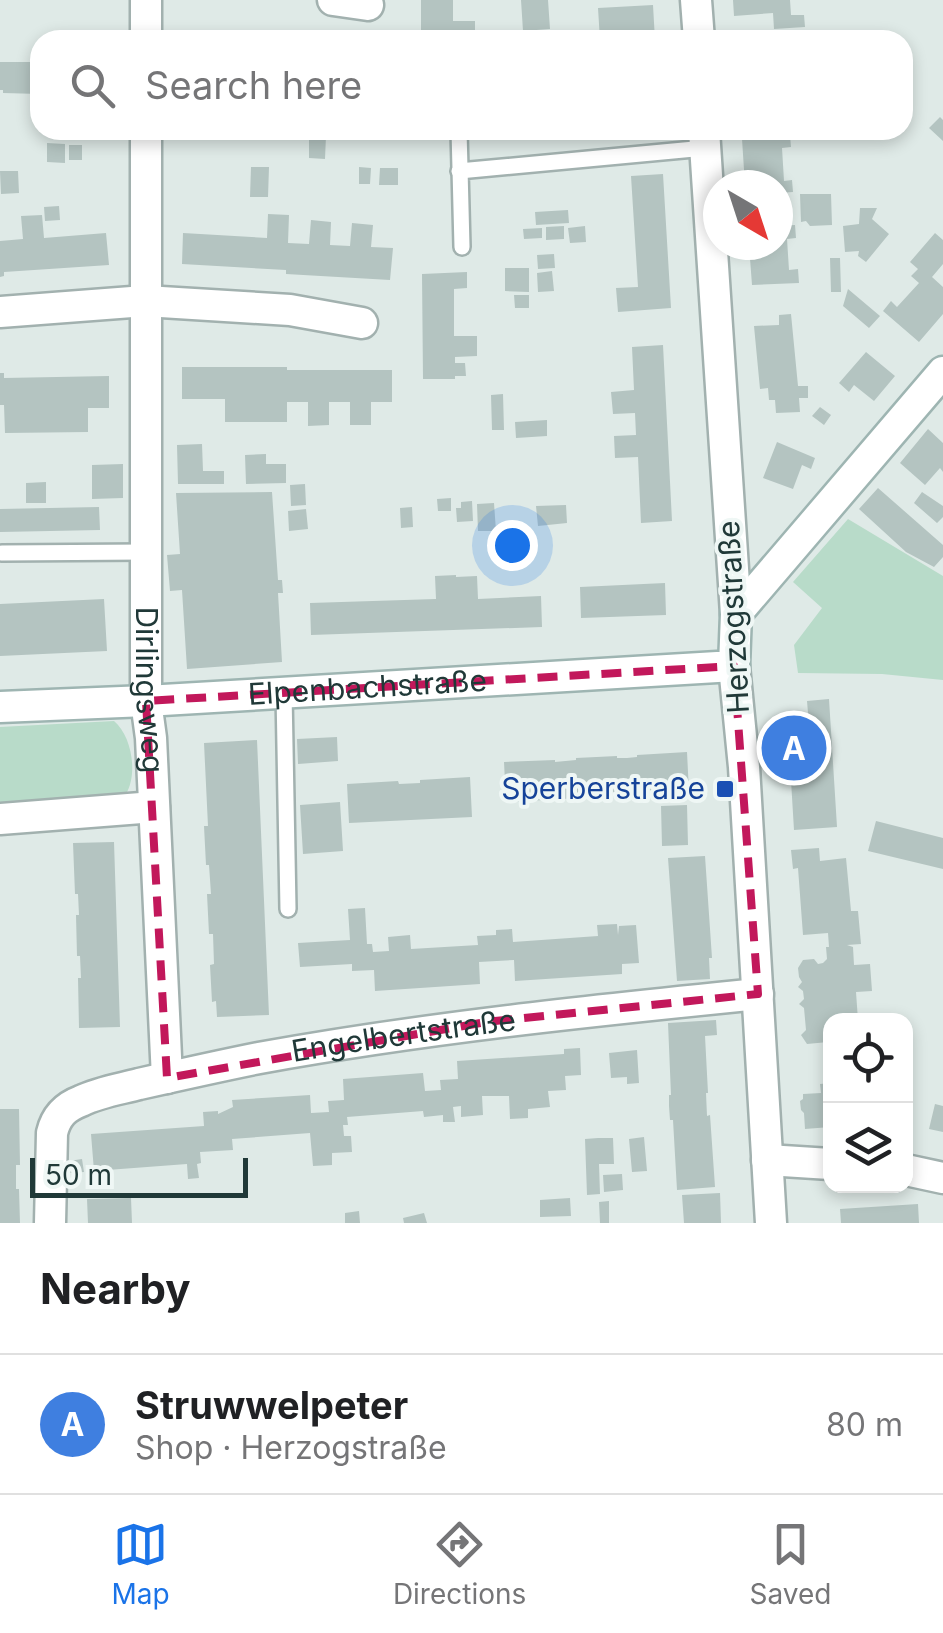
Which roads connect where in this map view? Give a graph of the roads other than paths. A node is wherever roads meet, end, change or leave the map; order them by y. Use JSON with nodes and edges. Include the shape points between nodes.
{"nodes":[{"id":1,"x":146,"y":0,"type":"edge"},
{"id":2,"x":333,"y":0,"type":"edge"},
{"id":3,"x":696,"y":0,"type":"edge"},
{"id":4,"x":368,"y":5,"type":"dead end"},
{"id":5,"x":146,"y":30,"type":"edge"},
{"id":6,"x":698,"y":30,"type":"edge"},
{"id":7,"x":146,"y":140,"type":"edge"},
{"id":8,"x":459,"y":140,"type":"edge"},
{"id":9,"x":697,"y":140,"type":"edge"},
{"id":10,"x":705,"y":140,"type":"edge"},
{"id":11,"x":459,"y":171,"type":"junction"},
{"id":12,"x":462,"y":246,"type":"dead end"},
{"id":13,"x":145,"y":301,"type":"junction"},
{"id":14,"x":0,"y":312,"type":"edge"},
{"id":15,"x":362,"y":323,"type":"dead end"},
{"id":16,"x":943,"y":372,"type":"edge"},
{"id":17,"x":146,"y":552,"type":"junction"},
{"id":18,"x":2,"y":553,"type":"edge"},
{"id":19,"x":736,"y":614,"type":"junction"},
{"id":20,"x":734,"y":666,"type":"junction"},
{"id":21,"x":284,"y":693,"type":"junction"},
{"id":22,"x":146,"y":701,"type":"junction"},
{"id":23,"x":0,"y":707,"type":"edge"},
{"id":24,"x":154,"y":807,"type":"junction"},
{"id":25,"x":0,"y":820,"type":"edge"},
{"id":26,"x":288,"y":908,"type":"dead end"},
{"id":27,"x":758,"y":994,"type":"junction"},
{"id":28,"x":167,"y":1078,"type":"junction"},
{"id":29,"x":767,"y":1160,"type":"junction"},
{"id":30,"x":823,"y":1164,"type":"edge"},
{"id":31,"x":913,"y":1172,"type":"edge"},
{"id":32,"x":943,"y":1178,"type":"edge"},
{"id":33,"x":50,"y":1223,"type":"edge"},
{"id":34,"x":771,"y":1223,"type":"edge"}],
"edges":[{"from":1,"to":5,"type":"street"},
{"from":2,"to":4,"type":"street"},
{"from":3,"to":6,"type":"street"},
{"from":7,"to":13,"type":"street","name":"Dirlingsweg"},
{"from":8,"to":11,"type":"lane"},
{"from":9,"to":11,"type":"lane"},
{"from":10,"to":19,"type":"street","name":"Herzogstraße"},
{"from":11,"to":12,"type":"lane"},
{"from":13,"to":14,"type":"street"},
{"from":13,"to":15,"type":"street","via":[[290,310]]},
{"from":13,"to":17,"type":"street","name":"Dirlingsweg"},
{"from":16,"to":19,"type":"street"},
{"from":17,"to":18,"type":"lane"},
{"from":17,"to":22,"type":"street","name":"Dirlingsweg"},
{"from":19,"to":20,"type":"street","name":"Herzogstraße"},
{"from":20,"to":21,"type":"street","name":"Elpenbachstraße"},
{"from":20,"to":27,"type":"street","name":"Herzogstraße"},
{"from":21,"to":22,"type":"street","name":"Elpenbachstraße"},
{"from":21,"to":26,"type":"lane"},
{"from":22,"to":23,"type":"street","name":"Elpenbachstraße"},
{"from":22,"to":24,"type":"street","name":"Dirlingsweg"},
{"from":24,"to":25,"type":"street"},
{"from":24,"to":28,"type":"street","name":"Dirlingsweg"},
{"from":27,"to":28,"type":"street","name":"Engelbertstraße","via":[[486,1022]]},
{"from":27,"to":29,"type":"street","name":"Herzogstraße"},
{"from":28,"to":33,"type":"street","name":"Engelbertstraße","via":[[92,1096],[59,1114],[52,1133]]},
{"from":29,"to":30,"type":"street"},
{"from":29,"to":34,"type":"street","name":"Herzogstraße"},
{"from":31,"to":32,"type":"street"}]}
